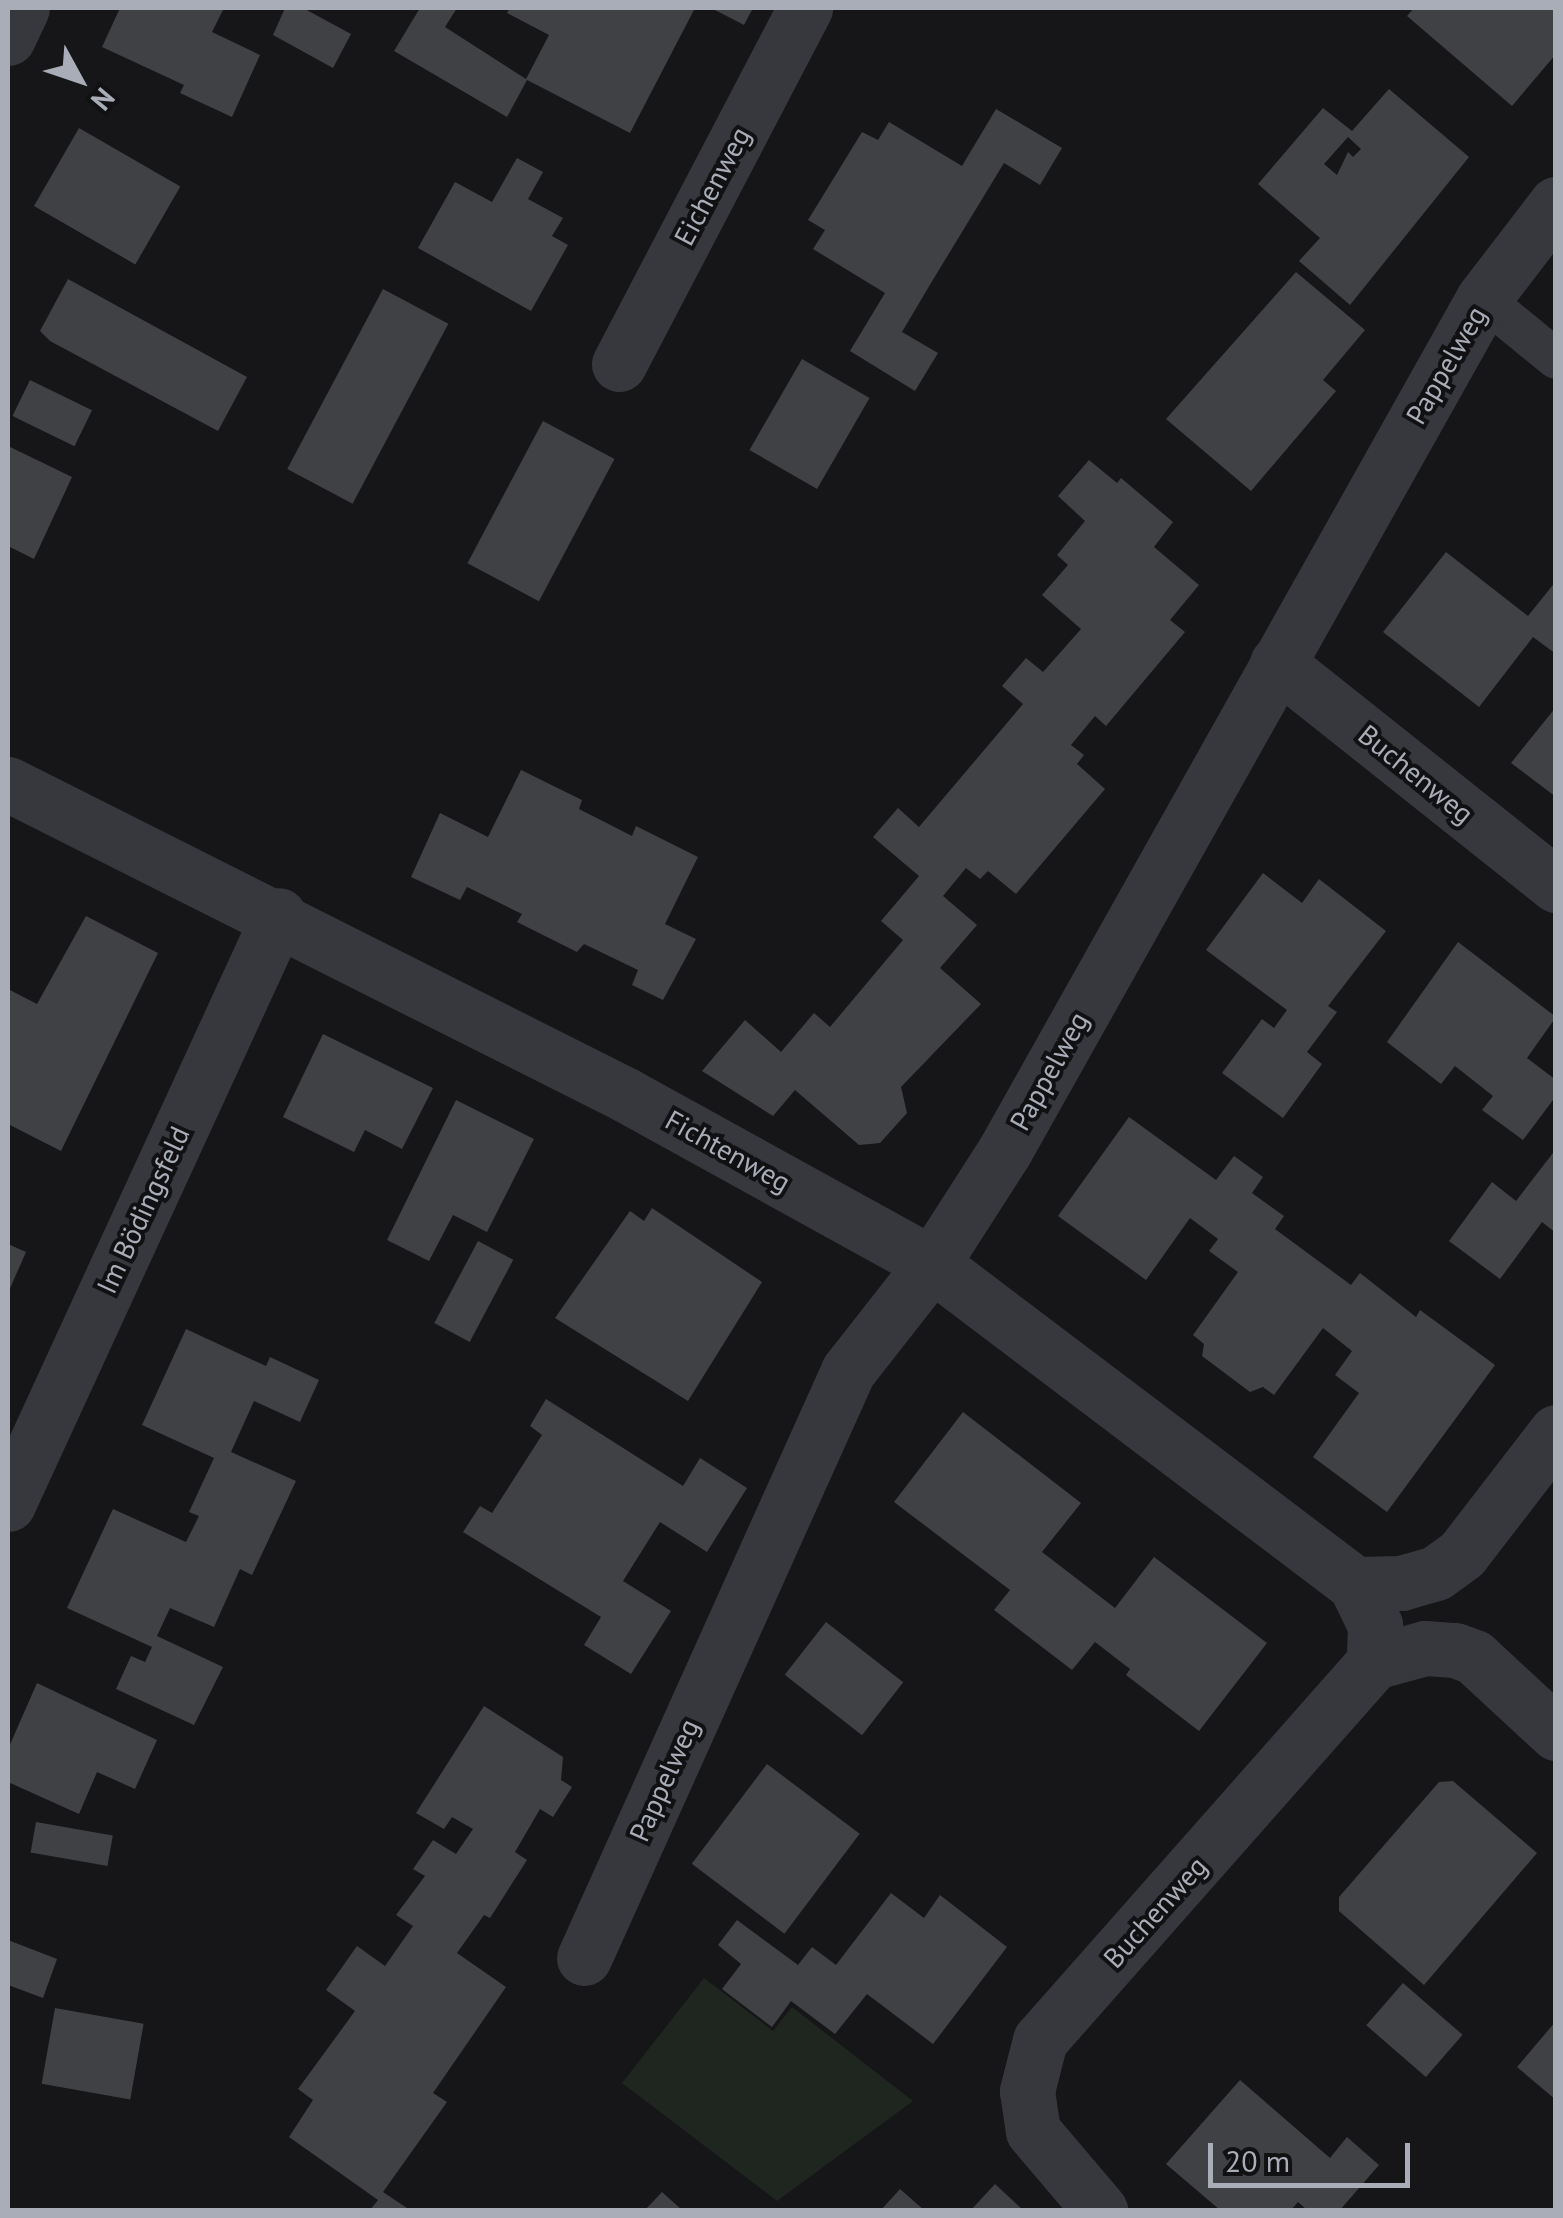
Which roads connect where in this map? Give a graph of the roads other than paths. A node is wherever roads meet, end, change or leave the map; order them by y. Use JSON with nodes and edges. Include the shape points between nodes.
{"nodes":[{"id":1,"x":22,"y":8,"type":"edge"},
{"id":2,"x":804,"y":8,"type":"edge"},
{"id":3,"x":8,"y":38,"type":"edge"},
{"id":4,"x":1556,"y":204,"type":"edge"},
{"id":5,"x":1483,"y":299,"type":"junction"},
{"id":6,"x":1556,"y":358,"type":"edge"},
{"id":7,"x":618,"y":364,"type":"dead end"},
{"id":8,"x":1278,"y":663,"type":"junction"},
{"id":9,"x":8,"y":784,"type":"edge"},
{"id":10,"x":1556,"y":885,"type":"edge"},
{"id":11,"x":279,"y":916,"type":"junction"},
{"id":12,"x":932,"y":1264,"type":"junction"},
{"id":13,"x":1556,"y":1432,"type":"edge"},
{"id":14,"x":8,"y":1504,"type":"edge"},
{"id":15,"x":1368,"y":1624,"type":"junction"},
{"id":16,"x":1556,"y":1733,"type":"edge"},
{"id":17,"x":584,"y":1958,"type":"dead end"},
{"id":18,"x":1100,"y":2210,"type":"edge"}],
"edges":[{"from":1,"to":3,"type":"street"},
{"from":2,"to":7,"type":"street","name":"Eichenweg"},
{"from":4,"to":5,"type":"street","name":"Pappelweg"},
{"from":5,"to":6,"type":"lane"},
{"from":5,"to":8,"type":"street","name":"Pappelweg"},
{"from":8,"to":10,"type":"street","name":"Buchenweg"},
{"from":8,"to":12,"type":"street","name":"Pappelweg","via":[[1004,1152]]},
{"from":9,"to":11,"type":"street","name":"Fichtenweg"},
{"from":11,"to":12,"type":"street","name":"Fichtenweg","via":[[626,1095]]},
{"from":11,"to":14,"type":"street","name":"Im Bödingsfeld"},
{"from":12,"to":15,"type":"street","name":"Fichtenweg"},
{"from":12,"to":17,"type":"street","name":"Pappelweg","via":[[848,1371]]},
{"from":13,"to":15,"type":"street","via":[[1462,1554],[1436,1574],[1401,1584]]},
{"from":15,"to":16,"type":"street","via":[[1426,1648],[1474,1657]]},
{"from":15,"to":18,"type":"street","name":"Buchenweg","via":[[1040,2040],[1026,2090],[1033,2132]]}]}
